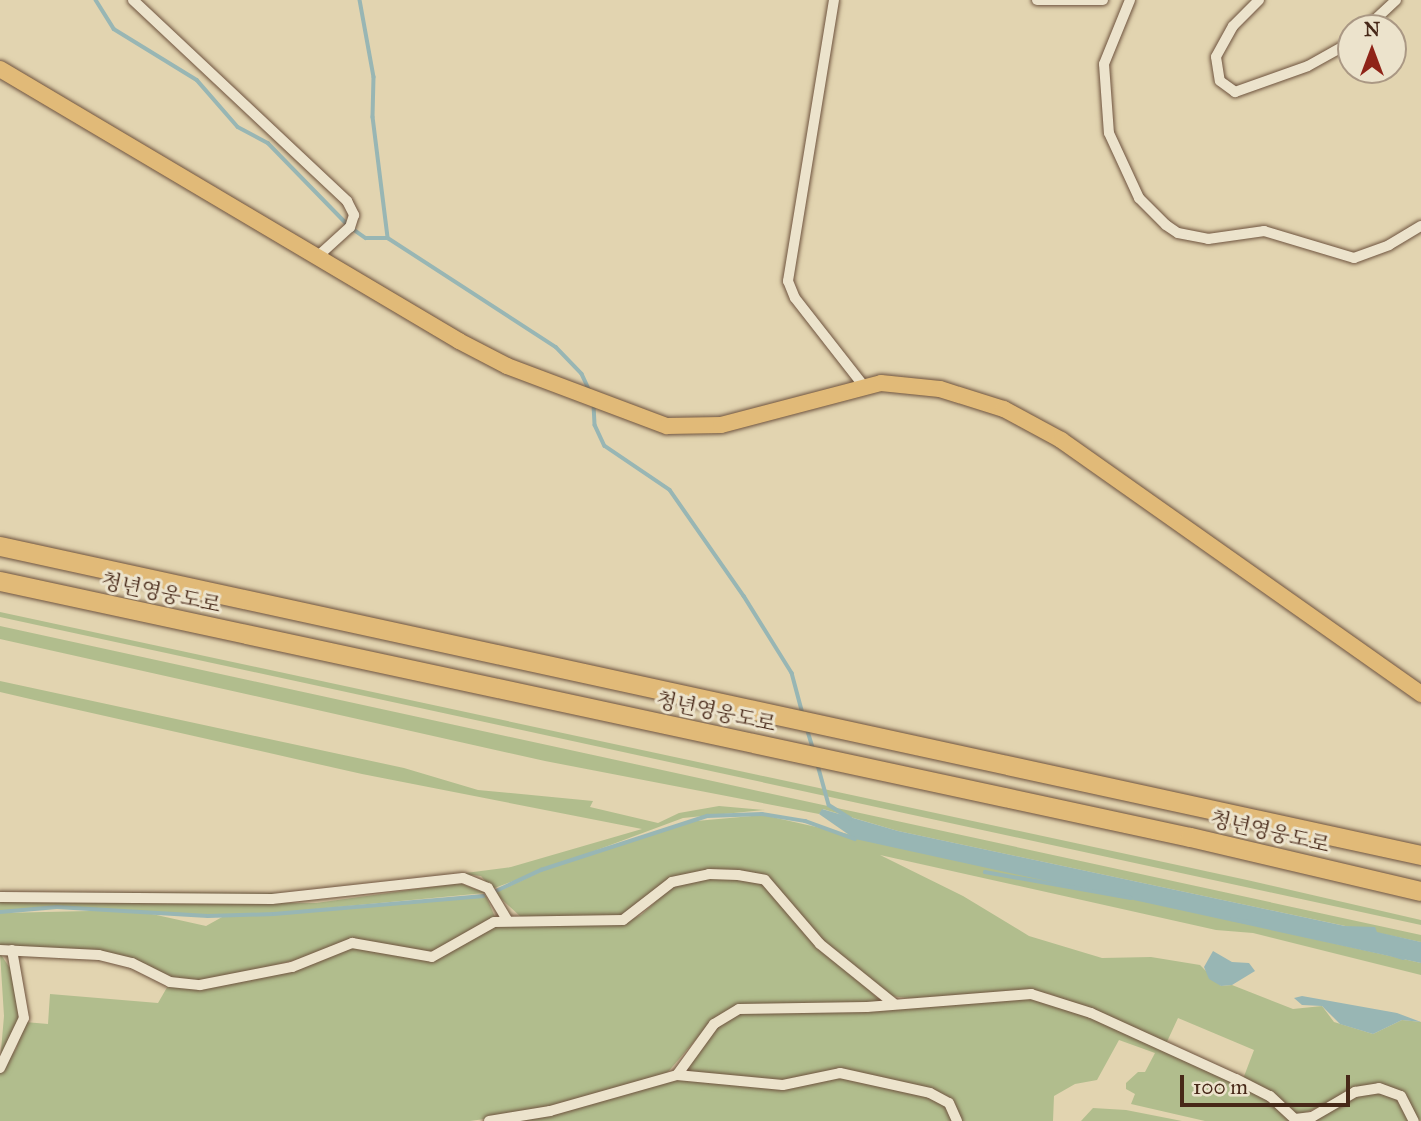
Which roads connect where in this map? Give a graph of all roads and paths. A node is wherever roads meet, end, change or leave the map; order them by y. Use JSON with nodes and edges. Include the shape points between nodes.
{"nodes":[{"id":1,"x":133,"y":0,"type":"edge"},
{"id":2,"x":834,"y":0,"type":"edge"},
{"id":3,"x":1037,"y":0,"type":"edge"},
{"id":4,"x":1103,"y":0,"type":"edge"},
{"id":5,"x":1130,"y":0,"type":"edge"},
{"id":6,"x":1259,"y":0,"type":"edge"},
{"id":7,"x":1396,"y":0,"type":"edge"},
{"id":8,"x":1381,"y":14,"type":"edge"},
{"id":9,"x":1337,"y":50,"type":"edge"},
{"id":10,"x":0,"y":69,"type":"edge"},
{"id":11,"x":1421,"y":226,"type":"edge"},
{"id":12,"x":317,"y":257,"type":"junction"},
{"id":13,"x":863,"y":385,"type":"junction"},
{"id":14,"x":0,"y":546,"type":"edge"},
{"id":15,"x":0,"y":581,"type":"edge"},
{"id":16,"x":1421,"y":694,"type":"edge"},
{"id":17,"x":1421,"y":855,"type":"edge"},
{"id":18,"x":1421,"y":891,"type":"edge"},
{"id":19,"x":0,"y":897,"type":"edge"},
{"id":20,"x":507,"y":920,"type":"junction"},
{"id":21,"x":6,"y":950,"type":"edge"},
{"id":22,"x":892,"y":1003,"type":"junction"},
{"id":23,"x":0,"y":1068,"type":"edge"},
{"id":24,"x":677,"y":1075,"type":"junction"},
{"id":25,"x":489,"y":1121,"type":"edge"},
{"id":26,"x":957,"y":1121,"type":"edge"},
{"id":27,"x":1414,"y":1121,"type":"edge"}],
"edges":[{"from":1,"to":12,"type":"street","via":[[347,201],[354,215],[350,228]]},
{"from":2,"to":13,"type":"street","via":[[788,281],[795,298]]},
{"from":3,"to":4,"type":"street"},
{"from":5,"to":11,"type":"street","via":[[1104,64],[1109,133],[1139,198],[1166,225],[1178,233],[1208,239],[1264,231],[1354,258]]},
{"from":6,"to":9,"type":"street","via":[[1233,26],[1216,57],[1220,81],[1235,92],[1308,66]]},
{"from":7,"to":8,"type":"street"},
{"from":10,"to":12,"type":"main road"},
{"from":12,"to":13,"type":"main road","via":[[458,341],[579,394],[667,426],[701,428]]},
{"from":13,"to":16,"type":"main road","via":[[940,389],[1028,419]]},
{"from":14,"to":17,"type":"highway","name":"청년영웅도로"},
{"from":15,"to":18,"type":"highway","name":"청년영웅도로"},
{"from":19,"to":20,"type":"street","via":[[272,900],[463,878],[488,888]]},
{"from":20,"to":21,"type":"street","via":[[494,922],[432,957],[352,943],[292,967],[200,985],[170,982],[116,958]]},
{"from":20,"to":22,"type":"street","via":[[623,920],[673,883],[709,874],[756,878],[775,890],[820,944]]},
{"from":21,"to":23,"type":"street","via":[[24,1018]]},
{"from":22,"to":24,"type":"street","via":[[739,1009],[714,1024]]},
{"from":22,"to":27,"type":"street","via":[[1031,994],[1049,997],[1236,1079],[1270,1097],[1295,1119],[1312,1117],[1355,1092],[1379,1088],[1401,1096]]},
{"from":24,"to":25,"type":"street","via":[[550,1111]]},
{"from":24,"to":26,"type":"street","via":[[783,1085],[840,1073],[930,1093],[949,1104]]}]}
